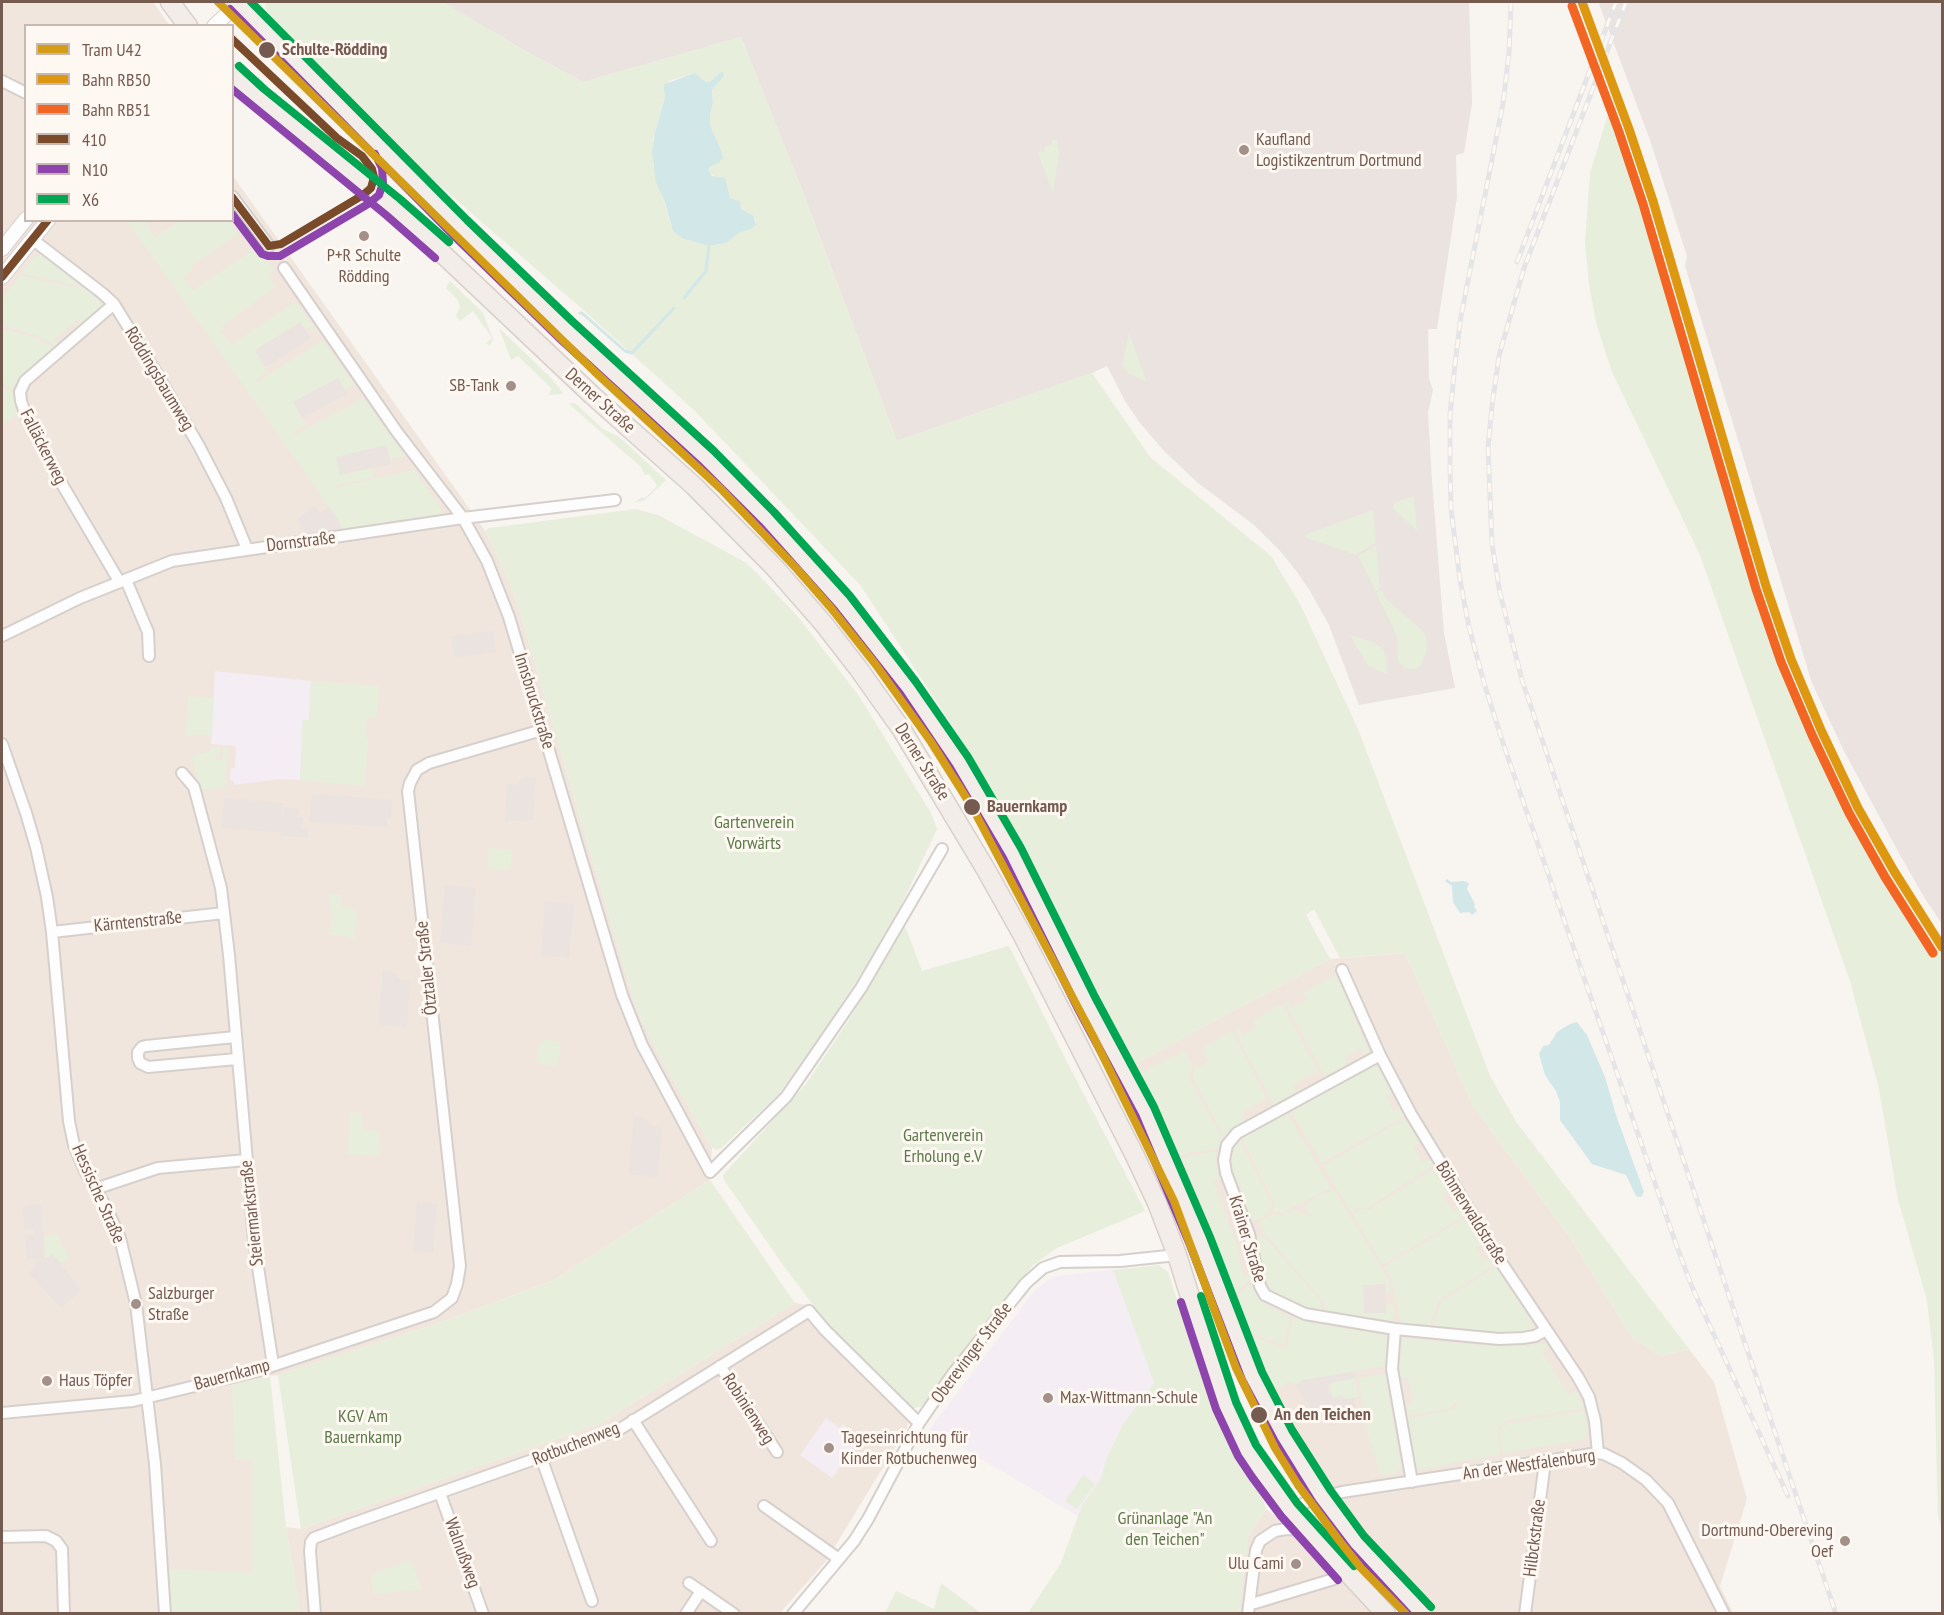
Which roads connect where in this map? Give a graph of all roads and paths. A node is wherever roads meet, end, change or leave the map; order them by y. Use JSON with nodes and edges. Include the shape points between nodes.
{"nodes":[{"id":1,"x":170,"y":2,"type":"edge"},
{"id":2,"x":242,"y":3,"type":"edge"},
{"id":3,"x":186,"y":24,"type":"edge"},
{"id":4,"x":216,"y":24,"type":"edge"},
{"id":5,"x":230,"y":24,"type":"edge"},
{"id":6,"x":234,"y":76,"type":"edge"},
{"id":7,"x":2,"y":81,"type":"edge"},
{"id":8,"x":24,"y":92,"type":"edge"},
{"id":9,"x":234,"y":199,"type":"edge"},
{"id":10,"x":24,"y":222,"type":"edge"},
{"id":11,"x":46,"y":222,"type":"edge"},
{"id":12,"x":32,"y":239,"type":"junction"},
{"id":13,"x":269,"y":246,"type":"dead end"},
{"id":14,"x":2,"y":249,"type":"edge"},
{"id":15,"x":284,"y":268,"type":"dead end"},
{"id":16,"x":2,"y":277,"type":"edge"},
{"id":17,"x":114,"y":304,"type":"junction"},
{"id":18,"x":615,"y":500,"type":"dead end"},
{"id":19,"x":462,"y":518,"type":"junction"},
{"id":20,"x":247,"y":549,"type":"junction"},
{"id":21,"x":123,"y":580,"type":"junction"},
{"id":22,"x":2,"y":636,"type":"edge"},
{"id":23,"x":148,"y":656,"type":"dead end"},
{"id":24,"x":542,"y":730,"type":"junction"},
{"id":25,"x":2,"y":744,"type":"edge"},
{"id":26,"x":182,"y":772,"type":"dead end"},
{"id":27,"x":942,"y":849,"type":"dead end"},
{"id":28,"x":224,"y":913,"type":"junction"},
{"id":29,"x":52,"y":932,"type":"junction"},
{"id":30,"x":1342,"y":970,"type":"dead end"},
{"id":31,"x":235,"y":1037,"type":"junction"},
{"id":32,"x":1380,"y":1055,"type":"junction"},
{"id":33,"x":237,"y":1059,"type":"junction"},
{"id":34,"x":246,"y":1160,"type":"junction"},
{"id":35,"x":95,"y":1189,"type":"junction"},
{"id":36,"x":1176,"y":1255,"type":"junction"},
{"id":37,"x":452,"y":1298,"type":"joint"},
{"id":38,"x":1395,"y":1329,"type":"junction"},
{"id":39,"x":1546,"y":1330,"type":"junction"},
{"id":40,"x":273,"y":1365,"type":"junction"},
{"id":41,"x":720,"y":1366,"type":"junction"},
{"id":42,"x":148,"y":1396,"type":"junction"},
{"id":43,"x":2,"y":1413,"type":"edge"},
{"id":44,"x":633,"y":1420,"type":"junction"},
{"id":45,"x":919,"y":1423,"type":"junction"},
{"id":46,"x":777,"y":1452,"type":"dead end"},
{"id":47,"x":1598,"y":1453,"type":"junction"},
{"id":48,"x":541,"y":1457,"type":"junction"},
{"id":49,"x":1545,"y":1462,"type":"junction"},
{"id":50,"x":1412,"y":1482,"type":"junction"},
{"id":51,"x":440,"y":1493,"type":"junction"},
{"id":52,"x":1322,"y":1497,"type":"junction"},
{"id":53,"x":764,"y":1506,"type":"dead end"},
{"id":54,"x":1289,"y":1510,"type":"junction"},
{"id":55,"x":1308,"y":1530,"type":"junction"},
{"id":56,"x":2,"y":1537,"type":"edge"},
{"id":57,"x":711,"y":1541,"type":"dead end"},
{"id":58,"x":839,"y":1559,"type":"junction"},
{"id":59,"x":1334,"y":1579,"type":"dead end"},
{"id":60,"x":689,"y":1583,"type":"dead end"},
{"id":61,"x":701,"y":1591,"type":"junction"},
{"id":62,"x":592,"y":1601,"type":"dead end"},
{"id":63,"x":1249,"y":1609,"type":"edge"},
{"id":64,"x":64,"y":1614,"type":"edge"},
{"id":65,"x":165,"y":1614,"type":"edge"},
{"id":66,"x":315,"y":1614,"type":"edge"},
{"id":67,"x":483,"y":1614,"type":"edge"},
{"id":68,"x":686,"y":1614,"type":"edge"},
{"id":69,"x":734,"y":1614,"type":"edge"},
{"id":70,"x":793,"y":1614,"type":"edge"},
{"id":71,"x":1386,"y":1614,"type":"edge"},
{"id":72,"x":1423,"y":1614,"type":"edge"},
{"id":73,"x":1525,"y":1614,"type":"edge"},
{"id":74,"x":1724,"y":1614,"type":"edge"}],
"edges":[{"from":1,"to":3,"type":"main road"},
{"from":2,"to":4,"type":"street"},
{"from":2,"to":5,"type":"street"},
{"from":2,"to":52,"type":"main road","name":"Derner Straße","via":[[460,227],[767,519],[842,603],[903,681],[959,762],[1029,885],[1152,1129],[1252,1376]]},
{"from":6,"to":36,"type":"main road","name":"Derner Straße","via":[[446,254],[728,518],[823,623],[902,730],[1022,934],[1135,1156]]},
{"from":7,"to":8,"type":"street"},
{"from":9,"to":13,"type":"street"},
{"from":10,"to":14,"type":"street"},
{"from":11,"to":12,"type":"street"},
{"from":12,"to":16,"type":"street"},
{"from":12,"to":17,"type":"street","name":"Röddingsbaumweg"},
{"from":15,"to":19,"type":"street","name":"Innsbruckstraße","via":[[397,432]]},
{"from":17,"to":20,"type":"street","name":"Röddingsbaumweg","via":[[203,454]]},
{"from":17,"to":21,"type":"street","name":"Falläckerweg","via":[[37,370],[20,392],[25,413],[56,474]]},
{"from":18,"to":19,"type":"street","name":"Dornstraße"},
{"from":19,"to":20,"type":"street","name":"Dornstraße"},
{"from":19,"to":24,"type":"street","name":"Innsbruckstraße","via":[[500,590]]},
{"from":20,"to":21,"type":"street","name":"Dornstraße","via":[[172,561]]},
{"from":21,"to":22,"type":"street","name":"Dornstraße"},
{"from":21,"to":23,"type":"street","name":"Falläckerweg","via":[[148,632]]},
{"from":24,"to":27,"type":"street","name":"Innsbruckstraße","via":[[622,995],[642,1045],[710,1172],[786,1097],[861,988]]},
{"from":24,"to":37,"type":"street","name":"Ötztaler Straße","via":[[429,763],[417,770],[408,791],[460,1266]]},
{"from":25,"to":29,"type":"street","name":"Hessische Straße","via":[[36,847]]},
{"from":26,"to":28,"type":"street","name":"Steiermarkstraße","via":[[194,787]]},
{"from":28,"to":29,"type":"street","name":"Kärntenstraße"},
{"from":28,"to":31,"type":"street","name":"Steiermarkstraße"},
{"from":29,"to":35,"type":"street","name":"Hessische Straße","via":[[69,1122],[74,1145]]},
{"from":30,"to":32,"type":"street","name":"Böhmerwaldstraße"},
{"from":31,"to":33,"type":"street","name":"Steiermarkstraße"},
{"from":31,"to":33,"type":"street","via":[[146,1046],[138,1052],[138,1058],[148,1067]]},
{"from":32,"to":38,"type":"street","name":"Krainer Straße","via":[[1237,1133],[1227,1145],[1224,1160],[1250,1234],[1265,1295],[1305,1314]]},
{"from":32,"to":39,"type":"street","name":"Böhmerwaldstraße","via":[[1440,1164]]},
{"from":33,"to":34,"type":"street","name":"Steiermarkstraße"},
{"from":34,"to":35,"type":"street","via":[[158,1168]]},
{"from":34,"to":40,"type":"street","name":"Steiermarkstraße"},
{"from":35,"to":42,"type":"street","name":"Hessische Straße","via":[[114,1222],[128,1265]]},
{"from":36,"to":45,"type":"street","name":"Oberevinger Straße","via":[[1060,1262],[1043,1268],[1005,1308]]},
{"from":36,"to":54,"type":"main road","name":"Derner Straße","via":[[1236,1428],[1260,1471]]},
{"from":37,"to":40,"type":"street","name":"Bauernkamp","via":[[434,1312]]},
{"from":38,"to":39,"type":"street","name":"Krainer Straße","via":[[1499,1339],[1535,1336]]},
{"from":38,"to":50,"type":"street","via":[[1392,1369]]},
{"from":39,"to":47,"type":"street","name":"Böhmerwaldstraße","via":[[1589,1397]]},
{"from":40,"to":42,"type":"street","name":"Bauernkamp"},
{"from":41,"to":44,"type":"street","name":"Rotbuchenweg"},
{"from":41,"to":45,"type":"street","name":"Rotbuchenweg","via":[[809,1311]]},
{"from":41,"to":46,"type":"street","name":"Robinienweg"},
{"from":42,"to":43,"type":"street","name":"Bauernkamp","via":[[133,1401]]},
{"from":42,"to":65,"type":"street","name":"Hessische Straße"},
{"from":44,"to":48,"type":"street","name":"Rotbuchenweg","via":[[620,1429]]},
{"from":44,"to":57,"type":"street"},
{"from":45,"to":58,"type":"street","name":"Oberevinger Straße","via":[[868,1519]]},
{"from":47,"to":49,"type":"street","name":"An der Westfalenburg"},
{"from":47,"to":74,"type":"street","name":"An der Westfalenburg","via":[[1622,1462],[1668,1503]]},
{"from":48,"to":51,"type":"street","name":"Rotbuchenweg"},
{"from":48,"to":62,"type":"street"},
{"from":49,"to":50,"type":"street","name":"An der Westfalenburg"},
{"from":49,"to":73,"type":"street","name":"Hilbckstraße"},
{"from":50,"to":52,"type":"street","name":"An der Westfalenburg"},
{"from":51,"to":66,"type":"street","name":"Rotbuchenweg","via":[[314,1538],[310,1551]]},
{"from":51,"to":67,"type":"street","name":"Walnußweg"},
{"from":52,"to":54,"type":"street","name":"An der Westfalenburg"},
{"from":52,"to":72,"type":"main road","name":"Derner Straße","via":[[1356,1543]]},
{"from":53,"to":58,"type":"street"},
{"from":54,"to":55,"type":"main road","name":"Derner Straße"},
{"from":55,"to":63,"type":"street","via":[[1275,1531],[1260,1541]]},
{"from":55,"to":71,"type":"main road","name":"Derner Straße"},
{"from":56,"to":64,"type":"street","via":[[46,1536],[56,1541],[62,1550]]},
{"from":58,"to":70,"type":"street","name":"Oberevinger Straße"},
{"from":59,"to":63,"type":"street","via":[[1255,1603]]},
{"from":60,"to":61,"type":"street"},
{"from":61,"to":68,"type":"street"},
{"from":61,"to":69,"type":"street"}]}
